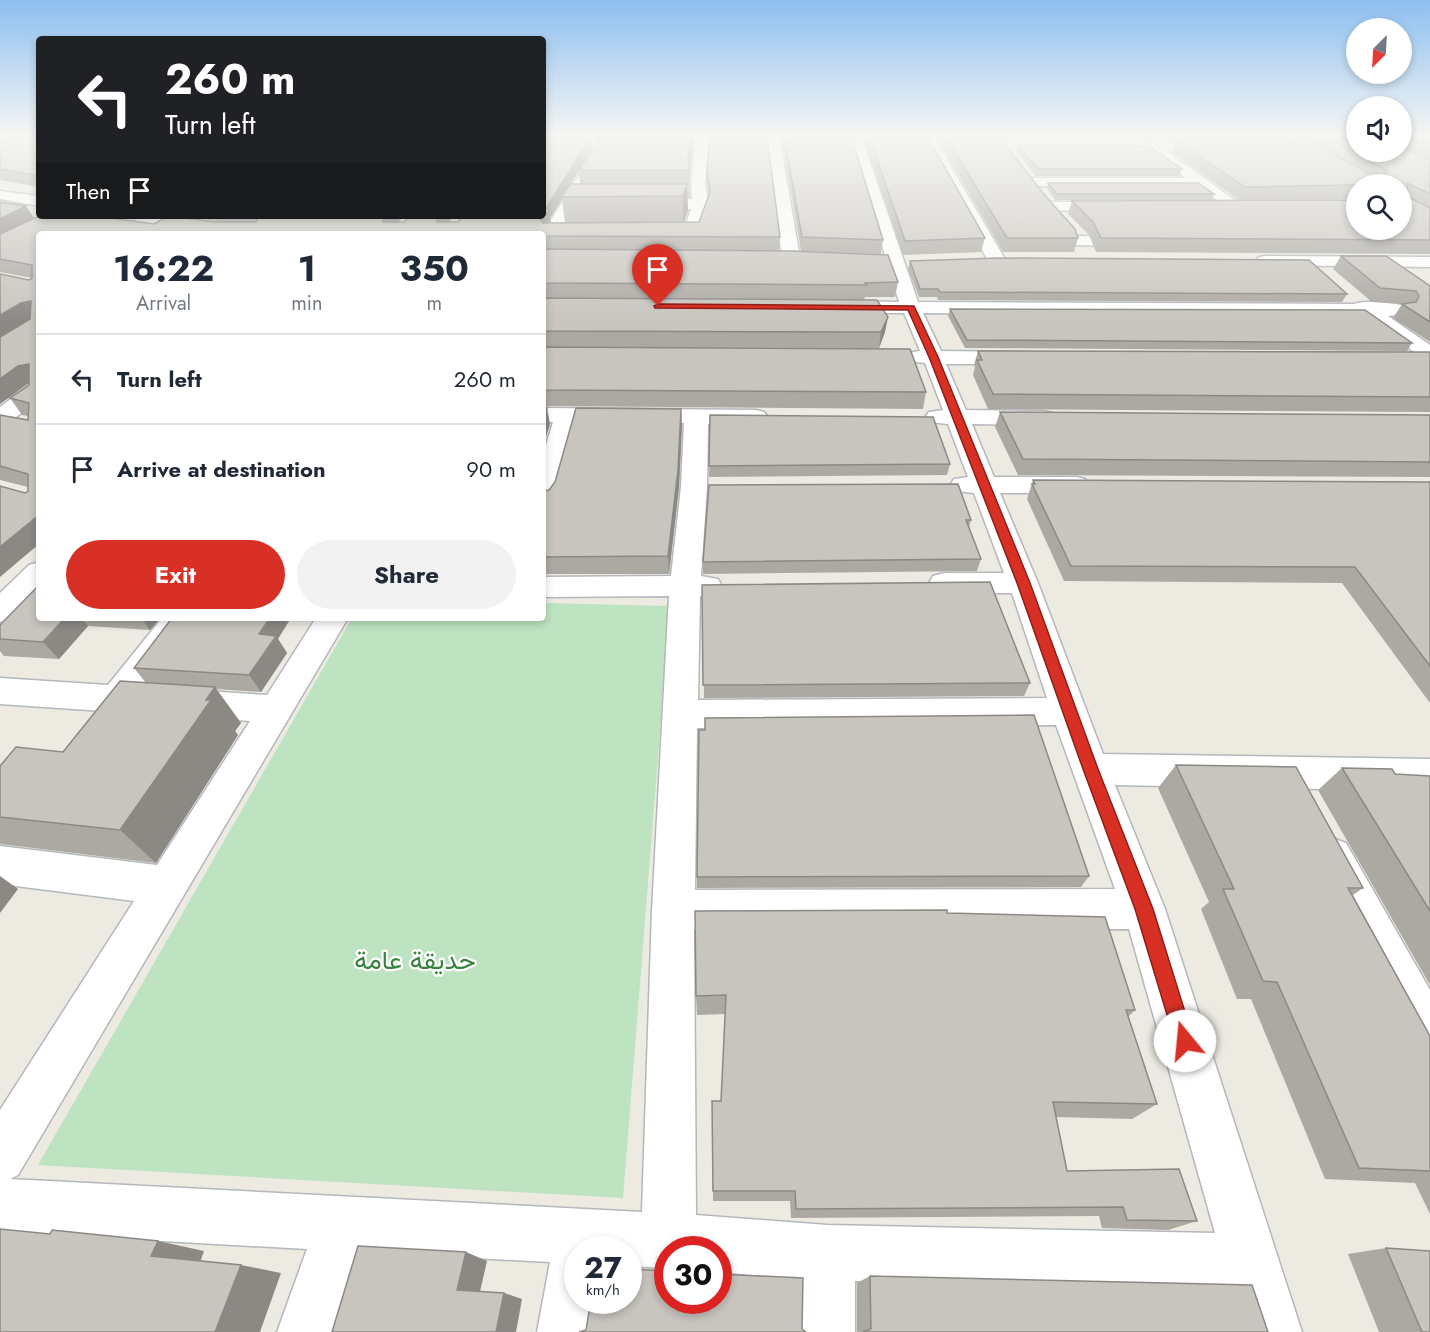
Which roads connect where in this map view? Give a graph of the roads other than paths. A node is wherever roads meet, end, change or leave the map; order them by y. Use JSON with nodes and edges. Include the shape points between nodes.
{"nodes":[{"id":1,"x":21,"y":198,"type":"edge"},
{"id":2,"x":573,"y":198,"type":"edge"},
{"id":3,"x":698,"y":198,"type":"edge"},
{"id":4,"x":785,"y":198,"type":"edge"},
{"id":5,"x":874,"y":198,"type":"edge"},
{"id":6,"x":965,"y":198,"type":"edge"},
{"id":7,"x":1044,"y":198,"type":"edge"},
{"id":8,"x":1228,"y":198,"type":"edge"},
{"id":9,"x":36,"y":201,"type":"edge"},
{"id":10,"x":568,"y":204,"type":"junction"},
{"id":11,"x":590,"y":204,"type":"edge"},
{"id":12,"x":623,"y":204,"type":"edge"},
{"id":13,"x":700,"y":204,"type":"junction"},
{"id":14,"x":1211,"y":206,"type":"edge"},
{"id":15,"x":1050,"y":207,"type":"junction"},
{"id":16,"x":1130,"y":207,"type":"edge"},
{"id":17,"x":185,"y":219,"type":"edge"},
{"id":18,"x":240,"y":231,"type":"edge"},
{"id":19,"x":574,"y":232,"type":"edge"},
{"id":20,"x":1073,"y":233,"type":"junction"},
{"id":21,"x":687,"y":234,"type":"edge"},
{"id":22,"x":547,"y":238,"type":"edge"},
{"id":23,"x":1151,"y":242,"type":"edge"},
{"id":24,"x":768,"y":258,"type":"edge"},
{"id":25,"x":973,"y":260,"type":"edge"},
{"id":26,"x":1088,"y":260,"type":"edge"},
{"id":27,"x":871,"y":261,"type":"edge"},
{"id":28,"x":894,"y":261,"type":"junction"},
{"id":29,"x":916,"y":261,"type":"edge"},
{"id":30,"x":1251,"y":261,"type":"edge"},
{"id":31,"x":1310,"y":261,"type":"junction"},
{"id":32,"x":1430,"y":262,"type":"edge"},
{"id":33,"x":816,"y":307,"type":"edge"},
{"id":34,"x":911,"y":308,"type":"junction"},
{"id":35,"x":1366,"y":310,"type":"junction"},
{"id":36,"x":1398,"y":310,"type":"dead end"},
{"id":37,"x":1430,"y":354,"type":"edge"},
{"id":38,"x":898,"y":357,"type":"edge"},
{"id":39,"x":933,"y":357,"type":"junction"},
{"id":40,"x":1040,"y":358,"type":"edge"},
{"id":41,"x":1406,"y":359,"type":"edge"},
{"id":42,"x":1430,"y":359,"type":"edge"},
{"id":43,"x":36,"y":391,"type":"edge"},
{"id":44,"x":555,"y":415,"type":"edge"},
{"id":45,"x":696,"y":417,"type":"junction"},
{"id":46,"x":778,"y":417,"type":"edge"},
{"id":47,"x":920,"y":417,"type":"edge"},
{"id":48,"x":955,"y":417,"type":"junction"},
{"id":49,"x":0,"y":418,"type":"edge"},
{"id":50,"x":1062,"y":418,"type":"edge"},
{"id":51,"x":29,"y":426,"type":"edge"},
{"id":52,"x":546,"y":478,"type":"edge"},
{"id":53,"x":937,"y":485,"type":"edge"},
{"id":54,"x":984,"y":485,"type":"junction"},
{"id":55,"x":1101,"y":486,"type":"edge"},
{"id":56,"x":36,"y":574,"type":"edge"},
{"id":57,"x":1023,"y":583,"type":"junction"},
{"id":58,"x":919,"y":584,"type":"edge"},
{"id":59,"x":686,"y":586,"type":"junction"},
{"id":60,"x":732,"y":586,"type":"edge"},
{"id":61,"x":546,"y":587,"type":"edge"},
{"id":62,"x":5,"y":600,"type":"edge"},
{"id":63,"x":177,"y":621,"type":"edge"},
{"id":64,"x":330,"y":621,"type":"edge"},
{"id":65,"x":0,"y":691,"type":"edge"},
{"id":66,"x":115,"y":700,"type":"junction"},
{"id":67,"x":276,"y":709,"type":"junction"},
{"id":68,"x":1070,"y":711,"type":"junction"},
{"id":69,"x":681,"y":714,"type":"junction"},
{"id":70,"x":1090,"y":769,"type":"junction"},
{"id":71,"x":1285,"y":771,"type":"junction"},
{"id":72,"x":1430,"y":776,"type":"edge"},
{"id":73,"x":0,"y":865,"type":"edge"},
{"id":74,"x":167,"y":886,"type":"junction"},
{"id":75,"x":1144,"y":909,"type":"junction"},
{"id":76,"x":673,"y":910,"type":"junction"},
{"id":77,"x":1430,"y":1036,"type":"edge"},
{"id":78,"x":4,"y":1143,"type":"edge"},
{"id":79,"x":0,"y":1205,"type":"edge"},
{"id":80,"x":343,"y":1223,"type":"junction"},
{"id":81,"x":669,"y":1236,"type":"edge"},
{"id":82,"x":732,"y":1245,"type":"edge"},
{"id":83,"x":564,"y":1246,"type":"edge"},
{"id":84,"x":827,"y":1252,"type":"junction"},
{"id":85,"x":1252,"y":1262,"type":"junction"},
{"id":86,"x":569,"y":1314,"type":"edge"},
{"id":87,"x":306,"y":1332,"type":"edge"},
{"id":88,"x":566,"y":1332,"type":"edge"},
{"id":89,"x":826,"y":1332,"type":"edge"},
{"id":90,"x":1273,"y":1332,"type":"edge"}],
"edges":[{"from":1,"to":9,"type":"street"},
{"from":2,"to":10,"type":"street"},
{"from":3,"to":13,"type":"street"},
{"from":4,"to":24,"type":"street","via":[[797,258]]},
{"from":5,"to":28,"type":"street"},
{"from":6,"to":25,"type":"street","via":[[1002,259]]},
{"from":7,"to":15,"type":"street"},
{"from":8,"to":14,"type":"street","via":[[1240,206]]},
{"from":10,"to":11,"type":"street"},
{"from":10,"to":22,"type":"street"},
{"from":12,"to":13,"type":"street"},
{"from":13,"to":21,"type":"street"},
{"from":15,"to":16,"type":"street"},
{"from":15,"to":20,"type":"street"},
{"from":17,"to":18,"type":"street"},
{"from":19,"to":22,"type":"street"},
{"from":20,"to":23,"type":"street"},
{"from":20,"to":26,"type":"street"},
{"from":27,"to":28,"type":"street"},
{"from":28,"to":29,"type":"street"},
{"from":28,"to":34,"type":"street"},
{"from":30,"to":31,"type":"street"},
{"from":31,"to":32,"type":"street"},
{"from":31,"to":35,"type":"street"},
{"from":33,"to":34,"type":"street"},
{"from":34,"to":35,"type":"street"},
{"from":34,"to":39,"type":"street"},
{"from":35,"to":36,"type":"street"},
{"from":35,"to":37,"type":"street"},
{"from":38,"to":39,"type":"street"},
{"from":39,"to":40,"type":"street"},
{"from":39,"to":48,"type":"street"},
{"from":41,"to":42,"type":"street"},
{"from":43,"to":49,"type":"street"},
{"from":44,"to":45,"type":"street"},
{"from":44,"to":52,"type":"street"},
{"from":45,"to":46,"type":"street"},
{"from":45,"to":59,"type":"street","via":[[706,487]]},
{"from":47,"to":48,"type":"street"},
{"from":48,"to":50,"type":"street"},
{"from":48,"to":54,"type":"street"},
{"from":49,"to":51,"type":"street"},
{"from":53,"to":54,"type":"street"},
{"from":54,"to":55,"type":"street"},
{"from":54,"to":57,"type":"street"},
{"from":56,"to":62,"type":"street"},
{"from":57,"to":58,"type":"street"},
{"from":57,"to":68,"type":"street"},
{"from":59,"to":60,"type":"street"},
{"from":59,"to":61,"type":"street"},
{"from":59,"to":69,"type":"street"},
{"from":63,"to":66,"type":"street"},
{"from":64,"to":67,"type":"street"},
{"from":65,"to":66,"type":"street"},
{"from":66,"to":67,"type":"street"},
{"from":67,"to":74,"type":"street"},
{"from":68,"to":69,"type":"street"},
{"from":68,"to":70,"type":"street"},
{"from":69,"to":76,"type":"street"},
{"from":70,"to":71,"type":"street"},
{"from":70,"to":75,"type":"street"},
{"from":71,"to":72,"type":"street"},
{"from":71,"to":77,"type":"street"},
{"from":73,"to":74,"type":"street"},
{"from":74,"to":78,"type":"street"},
{"from":75,"to":76,"type":"street"},
{"from":75,"to":85,"type":"street"},
{"from":76,"to":81,"type":"street"},
{"from":79,"to":80,"type":"street"},
{"from":80,"to":83,"type":"street"},
{"from":80,"to":87,"type":"street"},
{"from":82,"to":84,"type":"street"},
{"from":84,"to":85,"type":"street"},
{"from":84,"to":89,"type":"street"},
{"from":85,"to":90,"type":"street"},
{"from":86,"to":88,"type":"street"}]}
